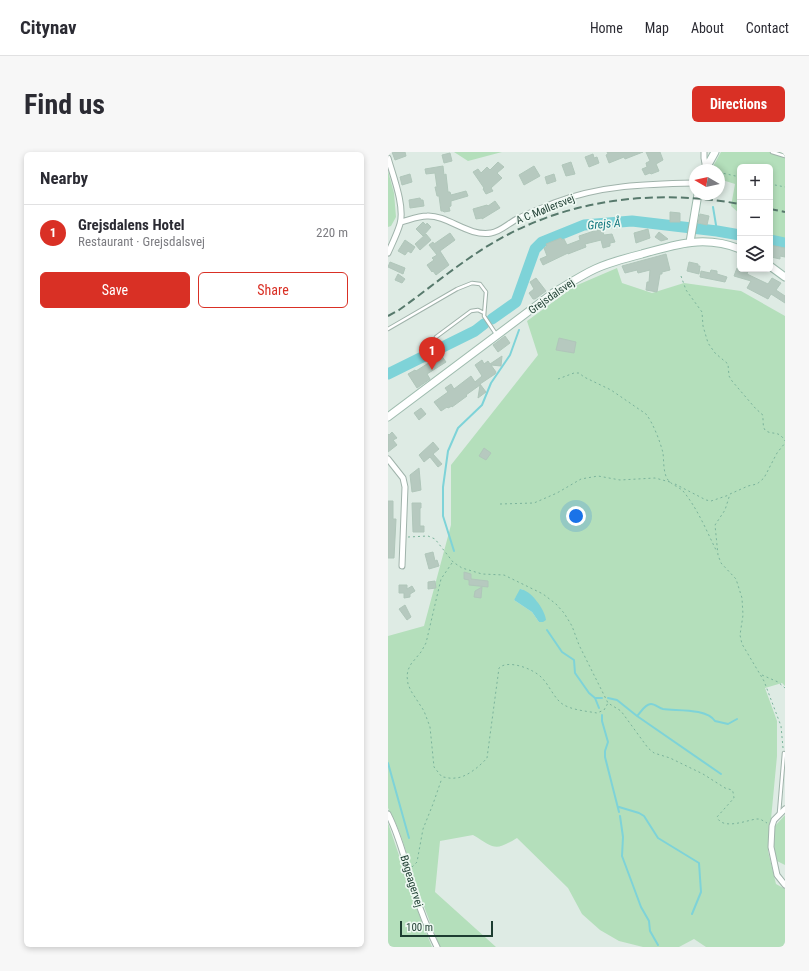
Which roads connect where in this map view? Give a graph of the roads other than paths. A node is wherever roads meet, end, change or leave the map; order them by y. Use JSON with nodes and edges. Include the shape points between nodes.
{"nodes":[{"id":1,"x":704,"y":152,"type":"edge"},
{"id":2,"x":715,"y":152,"type":"edge"},
{"id":3,"x":772,"y":152,"type":"edge"},
{"id":4,"x":785,"y":156,"type":"edge"},
{"id":5,"x":388,"y":158,"type":"edge"},
{"id":6,"x":705,"y":164,"type":"edge"},
{"id":7,"x":708,"y":164,"type":"edge"},
{"id":8,"x":689,"y":184,"type":"edge"},
{"id":9,"x":697,"y":200,"type":"edge"},
{"id":10,"x":400,"y":222,"type":"junction"},
{"id":11,"x":690,"y":242,"type":"junction"},
{"id":12,"x":737,"y":248,"type":"edge"},
{"id":13,"x":388,"y":253,"type":"edge"},
{"id":14,"x":773,"y":268,"type":"edge"},
{"id":15,"x":785,"y":277,"type":"edge"},
{"id":16,"x":484,"y":313,"type":"junction"},
{"id":17,"x":388,"y":329,"type":"edge"},
{"id":18,"x":497,"y":335,"type":"junction"},
{"id":19,"x":436,"y":337,"type":"dead end"},
{"id":20,"x":388,"y":417,"type":"edge"},
{"id":21,"x":388,"y":459,"type":"edge"},
{"id":22,"x":402,"y":566,"type":"dead end"},
{"id":23,"x":784,"y":753,"type":"road end"},
{"id":24,"x":785,"y":809,"type":"edge"},
{"id":25,"x":388,"y":814,"type":"edge"},
{"id":26,"x":779,"y":816,"type":"junction"},
{"id":27,"x":785,"y":885,"type":"edge"},
{"id":28,"x":437,"y":947,"type":"edge"}],
"edges":[{"from":1,"to":6,"type":"street"},
{"from":2,"to":7,"type":"street"},
{"from":3,"to":4,"type":"lane"},
{"from":5,"to":10,"type":"street","via":[[400,203]]},
{"from":8,"to":10,"type":"street","name":"A C Møllersvej","via":[[628,185],[591,192],[516,219],[493,233],[472,231],[428,215]]},
{"from":9,"to":11,"type":"street"},
{"from":10,"to":13,"type":"street"},
{"from":11,"to":12,"type":"street","name":"Grejsdalsvej","via":[[721,243]]},
{"from":11,"to":18,"type":"street","name":"Grejsdalsvej","via":[[675,244],[596,268],[553,293]]},
{"from":14,"to":15,"type":"street"},
{"from":16,"to":17,"type":"lane","via":[[486,292],[480,284],[472,283]]},
{"from":16,"to":18,"type":"lane"},
{"from":16,"to":19,"type":"lane","via":[[478,310],[471,311]]},
{"from":18,"to":20,"type":"street","name":"Grejsdalsvej"},
{"from":21,"to":22,"type":"street","via":[[404,482]]},
{"from":23,"to":26,"type":"lane"},
{"from":24,"to":26,"type":"street"},
{"from":25,"to":28,"type":"street","name":"Bøgeagervej","via":[[422,913]]},
{"from":26,"to":27,"type":"street","via":[[772,826],[771,847],[777,875]]}]}
